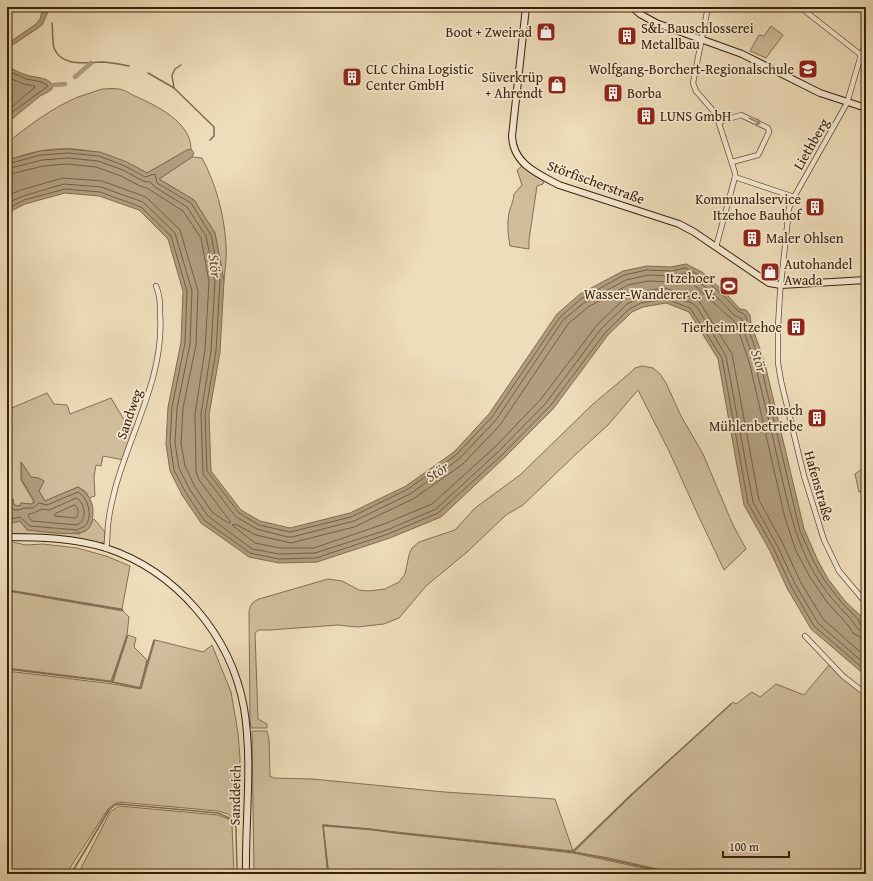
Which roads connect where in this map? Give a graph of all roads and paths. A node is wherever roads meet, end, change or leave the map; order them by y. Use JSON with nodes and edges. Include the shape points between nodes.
{"nodes":[{"id":1,"x":526,"y":7,"type":"edge"},
{"id":2,"x":632,"y":7,"type":"edge"},
{"id":3,"x":708,"y":7,"type":"edge"},
{"id":4,"x":800,"y":7,"type":"edge"},
{"id":5,"x":701,"y":39,"type":"junction"},
{"id":6,"x":866,"y":42,"type":"edge"},
{"id":7,"x":861,"y":55,"type":"junction"},
{"id":8,"x":847,"y":103,"type":"junction"},
{"id":9,"x":866,"y":108,"type":"edge"},
{"id":10,"x":719,"y":122,"type":"junction"},
{"id":11,"x":732,"y":162,"type":"junction"},
{"id":12,"x":735,"y":177,"type":"junction"},
{"id":13,"x":794,"y":197,"type":"junction"},
{"id":14,"x":716,"y":247,"type":"junction"},
{"id":15,"x":866,"y":280,"type":"edge"},
{"id":16,"x":781,"y":285,"type":"junction"},
{"id":17,"x":156,"y":286,"type":"dead end"},
{"id":18,"x":7,"y":537,"type":"edge"},
{"id":19,"x":106,"y":548,"type":"junction"},
{"id":20,"x":866,"y":602,"type":"edge"},
{"id":21,"x":805,"y":636,"type":"dead end"},
{"id":22,"x":866,"y":694,"type":"edge"},
{"id":23,"x":246,"y":874,"type":"edge"}],
"edges":[{"from":1,"to":14,"type":"street","name":"Störfischerstraße","via":[[512,136],[513,147],[520,160],[532,171],[560,185],[679,224]]},
{"from":2,"to":5,"type":"street","via":[[651,20]]},
{"from":3,"to":5,"type":"street"},
{"from":4,"to":7,"type":"street"},
{"from":5,"to":8,"type":"street","via":[[742,54],[820,93]]},
{"from":5,"to":10,"type":"street","via":[[693,84],[714,110]]},
{"from":6,"to":7,"type":"street","name":"Liethberg"},
{"from":7,"to":8,"type":"street","name":"Liethberg"},
{"from":8,"to":9,"type":"street"},
{"from":8,"to":13,"type":"street","name":"Liethberg"},
{"from":10,"to":11,"type":"street"},
{"from":10,"to":11,"type":"street","one_way":true,"via":[[741,115],[769,130],[758,155]]},
{"from":11,"to":12,"type":"street"},
{"from":12,"to":13,"type":"street"},
{"from":12,"to":14,"type":"street"},
{"from":13,"to":16,"type":"street","name":"Hafenstraße","via":[[790,208]]},
{"from":14,"to":16,"type":"street","name":"Störfischerstraße","via":[[769,283]]},
{"from":15,"to":16,"type":"street"},
{"from":16,"to":20,"type":"street","name":"Hafenstraße","via":[[778,326],[779,373],[804,476],[828,550],[842,574]]},
{"from":17,"to":19,"type":"street","name":"Sandweg","via":[[161,318],[158,356],[150,391],[116,488]]},
{"from":18,"to":19,"type":"street","via":[[63,539]]},
{"from":19,"to":23,"type":"street","name":"Sanddeich","via":[[129,558],[171,584],[197,610],[218,639],[229,661],[245,716],[248,756]]},
{"from":21,"to":22,"type":"street","via":[[843,676]]}]}
